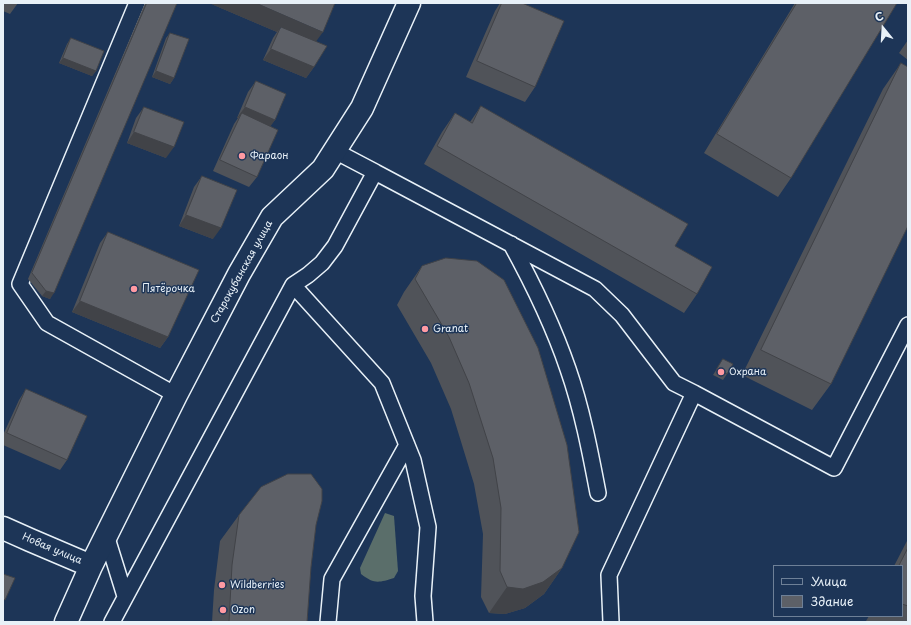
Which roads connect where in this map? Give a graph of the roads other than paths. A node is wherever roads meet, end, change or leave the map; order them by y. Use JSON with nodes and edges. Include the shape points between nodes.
{"nodes":[{"id":1,"x":137,"y":3,"type":"edge"},
{"id":2,"x":409,"y":3,"type":"edge"},
{"id":3,"x":335,"y":151,"type":"junction"},
{"id":4,"x":375,"y":172,"type":"junction"},
{"id":5,"x":511,"y":244,"type":"junction"},
{"id":6,"x":292,"y":285,"type":"junction"},
{"id":7,"x":908,"y":325,"type":"edge"},
{"id":8,"x":694,"y":393,"type":"junction"},
{"id":9,"x":176,"y":395,"type":"junction"},
{"id":10,"x":407,"y":445,"type":"junction"},
{"id":11,"x":598,"y":493,"type":"dead end"},
{"id":12,"x":3,"y":528,"type":"edge"},
{"id":13,"x":106,"y":535,"type":"junction"},
{"id":14,"x":91,"y":566,"type":"junction"},
{"id":15,"x":125,"y":596,"type":"junction"},
{"id":16,"x":66,"y":622,"type":"edge"},
{"id":17,"x":112,"y":622,"type":"edge"},
{"id":18,"x":328,"y":622,"type":"edge"},
{"id":19,"x":425,"y":622,"type":"edge"},
{"id":20,"x":611,"y":622,"type":"edge"}],
"edges":[{"from":1,"to":9,"type":"lane","via":[[20,284],[48,323]]},
{"from":2,"to":3,"type":"street","name":"Старокубанская улица","via":[[362,108]]},
{"from":3,"to":4,"type":"lane"},
{"from":3,"to":9,"type":"street","name":"Старокубанская улица","via":[[324,169],[272,217]]},
{"from":4,"to":5,"type":"lane"},
{"from":4,"to":6,"type":"lane","via":[[335,246],[322,263]]},
{"from":5,"to":8,"type":"lane","via":[[595,289],[622,315],[674,383]]},
{"from":5,"to":11,"type":"lane","via":[[552,326],[568,369],[590,451]]},
{"from":6,"to":10,"type":"lane","via":[[382,383]]},
{"from":6,"to":15,"type":"lane"},
{"from":7,"to":8,"type":"lane","via":[[834,468]]},
{"from":8,"to":20,"type":"lane","via":[[609,575]]},
{"from":9,"to":13,"type":"street","name":"Старокубанская улица"},
{"from":10,"to":18,"type":"lane","via":[[332,579]]},
{"from":10,"to":19,"type":"lane","via":[[413,460],[428,527],[423,596]]},
{"from":12,"to":14,"type":"street","name":"Новая улица"},
{"from":13,"to":14,"type":"street","name":"Новая улица"},
{"from":13,"to":15,"type":"lane"},
{"from":14,"to":16,"type":"street"},
{"from":15,"to":17,"type":"lane"}]}
